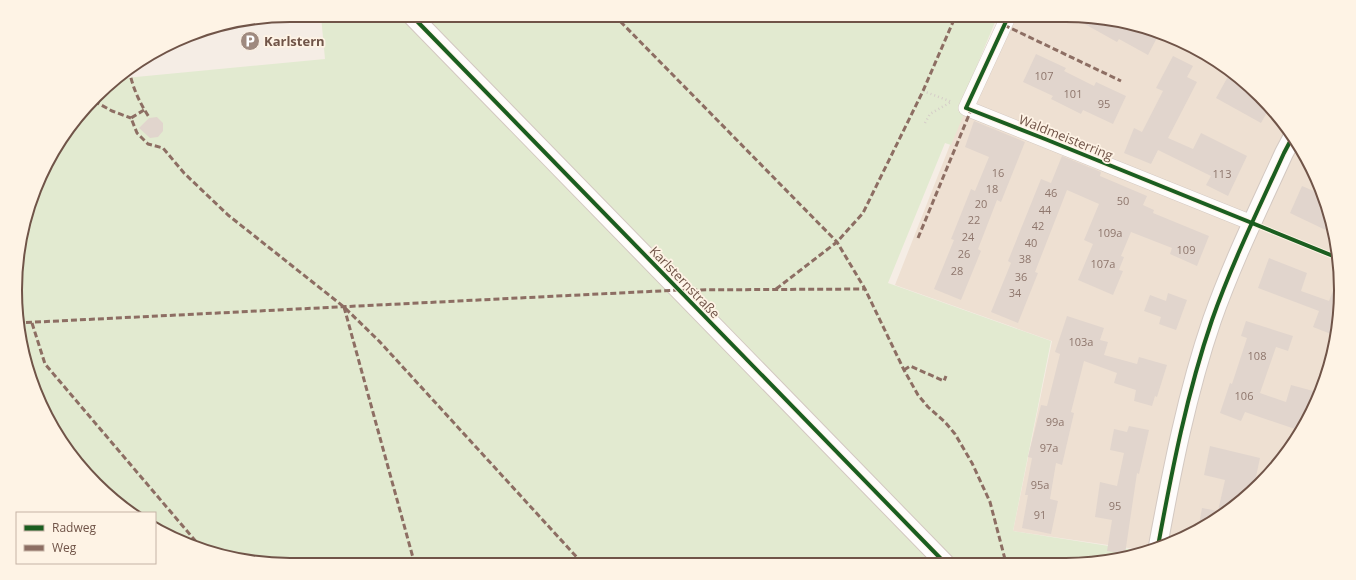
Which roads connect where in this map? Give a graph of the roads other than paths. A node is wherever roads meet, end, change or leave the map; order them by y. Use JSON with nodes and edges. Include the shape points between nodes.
{"nodes":[{"id":1,"x":418,"y":22,"type":"edge"},
{"id":2,"x":1006,"y":22,"type":"edge"},
{"id":3,"x":1290,"y":142,"type":"edge"},
{"id":4,"x":1252,"y":223,"type":"junction"},
{"id":5,"x":1159,"y":542,"type":"edge"},
{"id":6,"x":940,"y":558,"type":"edge"}],
"edges":[{"from":1,"to":6,"type":"street","name":"Karlsternstraße"},
{"from":2,"to":4,"type":"street","name":"Waldmeisterring","via":[[966,108]]},
{"from":3,"to":4,"type":"street"},
{"from":4,"to":5,"type":"street","via":[[1212,321],[1195,376],[1183,419]]}]}
